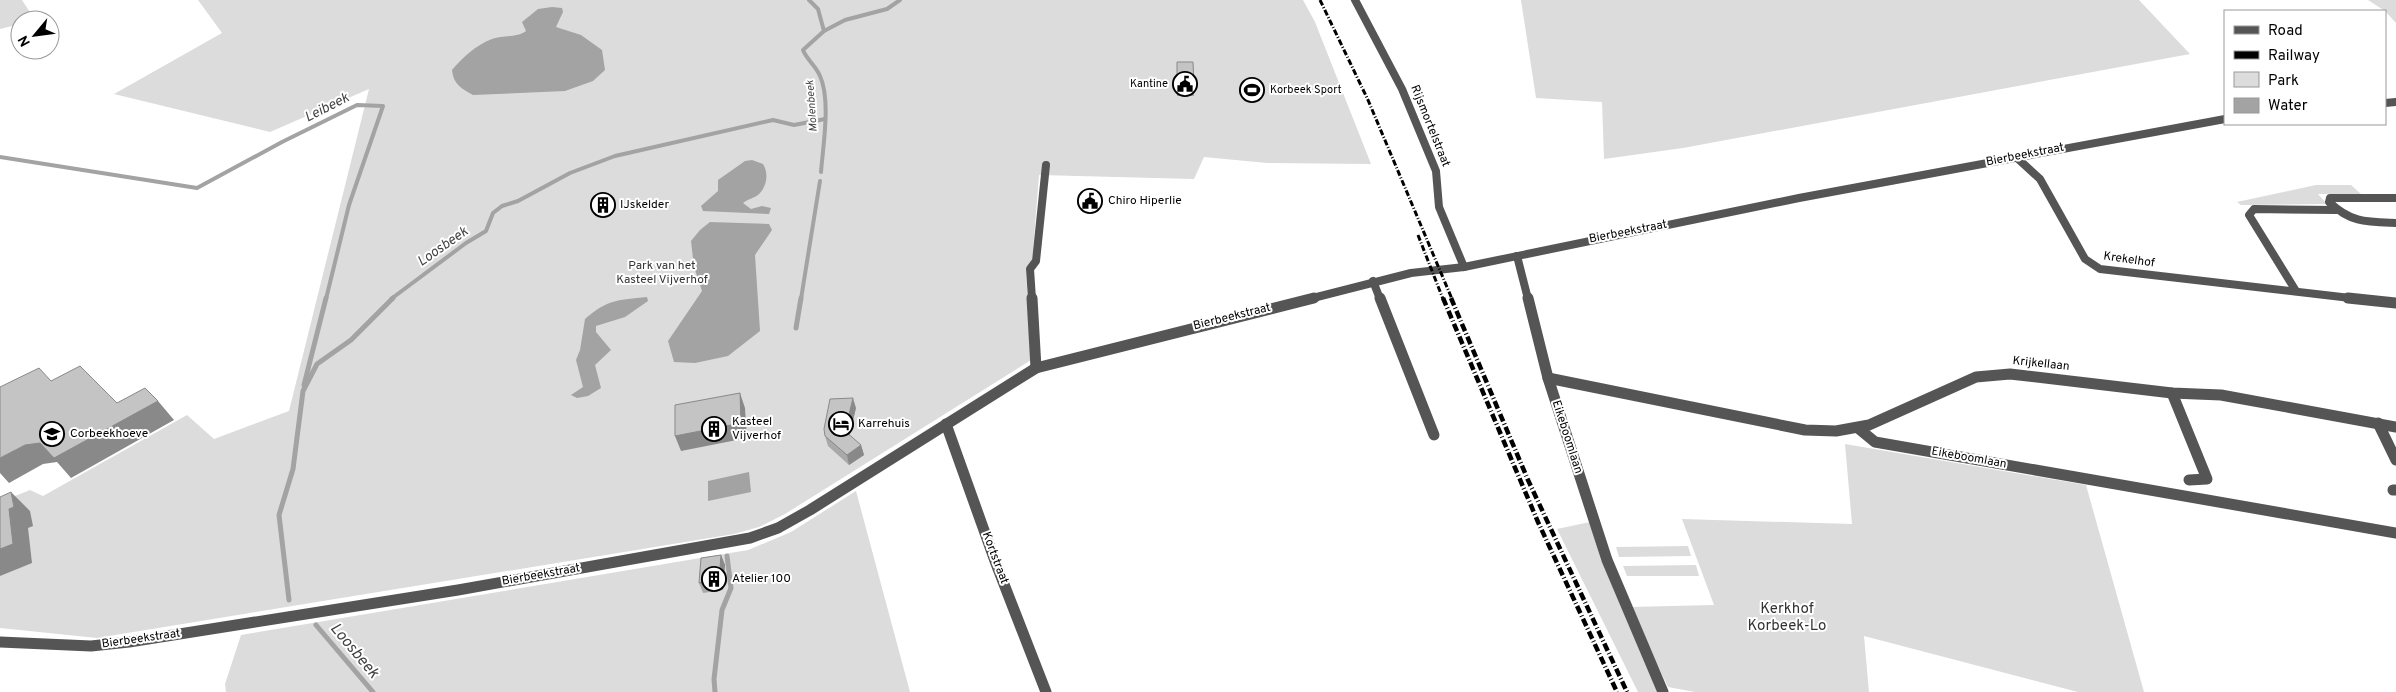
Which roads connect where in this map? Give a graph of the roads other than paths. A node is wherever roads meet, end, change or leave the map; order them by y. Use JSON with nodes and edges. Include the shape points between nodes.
{"nodes":[{"id":1,"x":1355,"y":0,"type":"edge"},
{"id":2,"x":2224,"y":119,"type":"edge"},
{"id":3,"x":2016,"y":157,"type":"junction"},
{"id":4,"x":1046,"y":165,"type":"dead end"},
{"id":5,"x":2396,"y":198,"type":"edge"},
{"id":6,"x":2336,"y":210,"type":"junction"},
{"id":7,"x":2396,"y":223,"type":"edge"},
{"id":8,"x":1517,"y":256,"type":"junction"},
{"id":9,"x":1464,"y":267,"type":"junction"},
{"id":10,"x":1374,"y":281,"type":"junction"},
{"id":11,"x":2296,"y":292,"type":"junction"},
{"id":12,"x":2396,"y":303,"type":"edge"},
{"id":13,"x":1036,"y":368,"type":"junction"},
{"id":14,"x":1548,"y":378,"type":"junction"},
{"id":15,"x":2172,"y":393,"type":"junction"},
{"id":16,"x":2378,"y":423,"type":"junction"},
{"id":17,"x":946,"y":424,"type":"junction"},
{"id":18,"x":2396,"y":426,"type":"edge"},
{"id":19,"x":1858,"y":428,"type":"junction"},
{"id":20,"x":1434,"y":435,"type":"dead end"},
{"id":21,"x":2396,"y":460,"type":"edge"},
{"id":22,"x":2189,"y":480,"type":"dead end"},
{"id":23,"x":2396,"y":534,"type":"edge"},
{"id":24,"x":0,"y":642,"type":"edge"},
{"id":25,"x":1046,"y":692,"type":"edge"},
{"id":26,"x":1663,"y":692,"type":"edge"}],
"edges":[{"from":1,"to":9,"type":"street","name":"Rijsmortelstraat","via":[[1402,89],[1436,170],[1440,207]]},
{"from":2,"to":3,"type":"street","name":"Bierbeekstraat"},
{"from":3,"to":8,"type":"street","name":"Bierbeekstraat"},
{"from":3,"to":11,"type":"street","name":"Krekelhof","via":[[2040,179],[2084,259],[2095,267]]},
{"from":4,"to":13,"type":"street","via":[[1036,261],[1030,269]]},
{"from":5,"to":6,"type":"street","via":[[2330,198],[2329,202]]},
{"from":6,"to":7,"type":"street","via":[[2361,223]]},
{"from":6,"to":11,"type":"street","via":[[2254,209],[2250,212]]},
{"from":8,"to":9,"type":"street","name":"Bierbeekstraat"},
{"from":8,"to":14,"type":"street","name":"Eikeboomlaan"},
{"from":9,"to":10,"type":"street","name":"Bierbeekstraat"},
{"from":10,"to":13,"type":"street","name":"Bierbeekstraat"},
{"from":10,"to":20,"type":"street"},
{"from":11,"to":12,"type":"street","name":"Krekelhof"},
{"from":13,"to":17,"type":"street","name":"Bierbeekstraat"},
{"from":14,"to":19,"type":"street","name":"Eikeboomlaan","via":[[1805,430]]},
{"from":14,"to":26,"type":"street","name":"Eikeboomlaan","via":[[1607,560]]},
{"from":15,"to":16,"type":"street","name":"Krijkellaan","via":[[2221,395]]},
{"from":15,"to":19,"type":"street","name":"Krijkellaan","via":[[2010,374],[1976,377]]},
{"from":15,"to":22,"type":"street","via":[[2207,480]]},
{"from":16,"to":18,"type":"street","name":"Krijkellaan"},
{"from":16,"to":21,"type":"street"},
{"from":17,"to":24,"type":"street","name":"Bierbeekstraat","via":[[778,528],[729,543],[129,642],[91,646]]},
{"from":17,"to":25,"type":"street","name":"Kortstraat"},
{"from":19,"to":23,"type":"street","name":"Eikeboomlaan","via":[[1875,442]]}]}
